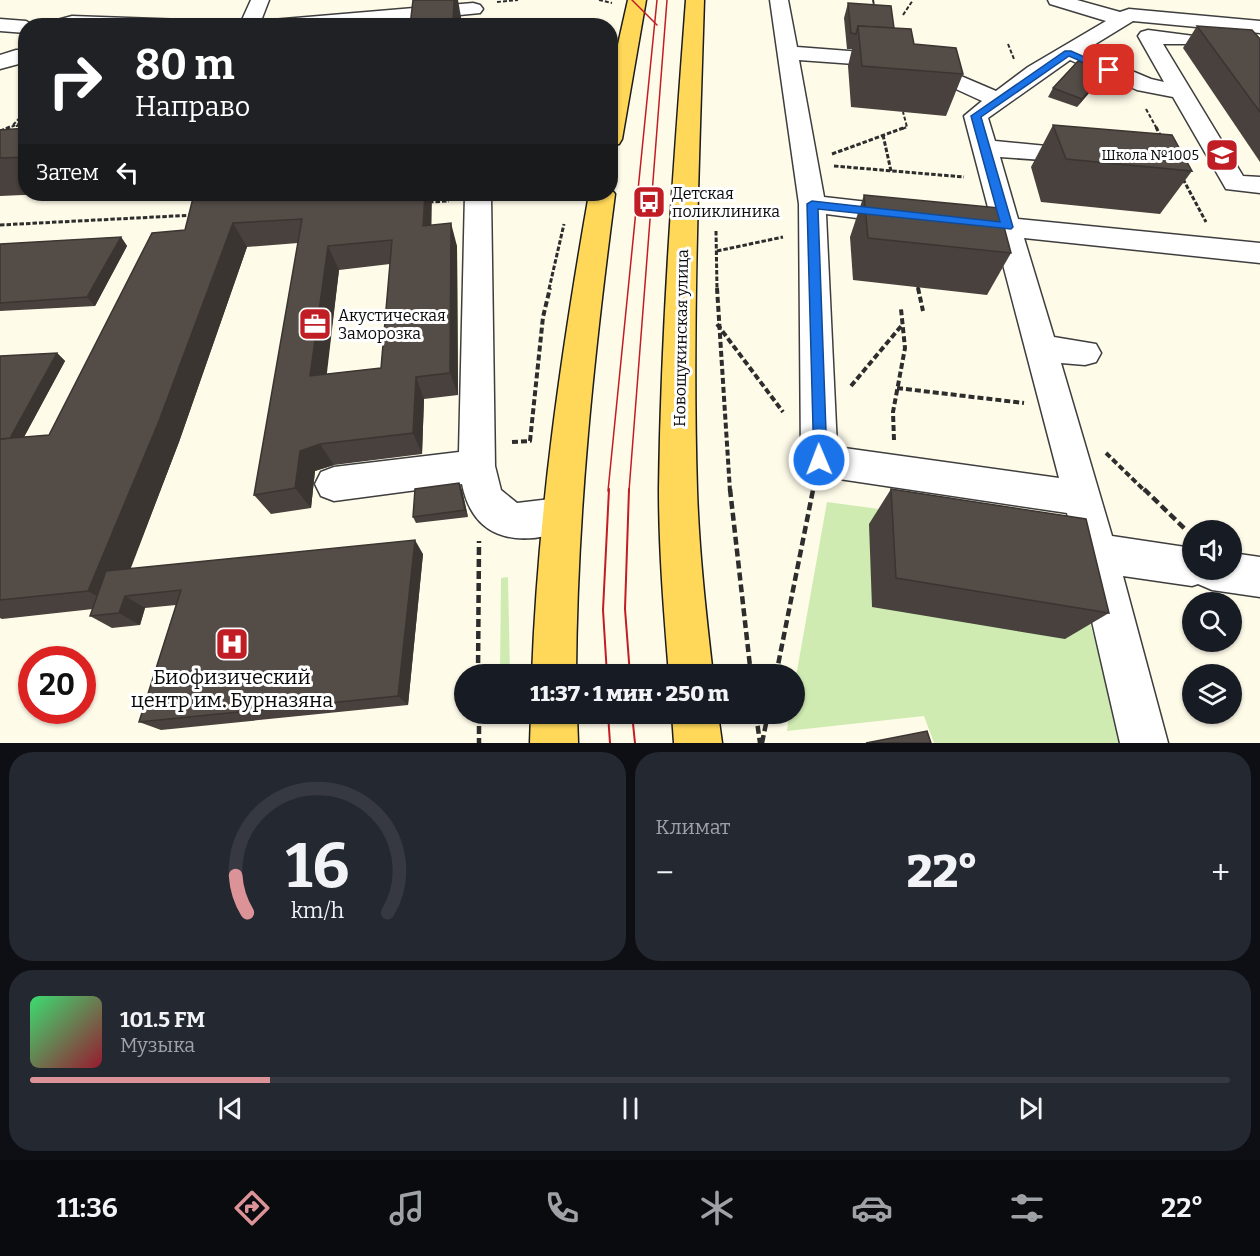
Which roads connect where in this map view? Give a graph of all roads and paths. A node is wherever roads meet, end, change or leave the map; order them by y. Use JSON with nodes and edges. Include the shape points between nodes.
{"nodes":[{"id":1,"x":260,"y":0,"type":"edge"},
{"id":2,"x":599,"y":0,"type":"edge"},
{"id":3,"x":637,"y":0,"type":"edge"},
{"id":4,"x":695,"y":0,"type":"edge"},
{"id":5,"x":779,"y":0,"type":"edge"},
{"id":6,"x":873,"y":0,"type":"edge"},
{"id":7,"x":913,"y":0,"type":"edge"},
{"id":8,"x":1057,"y":0,"type":"edge"},
{"id":9,"x":614,"y":3,"type":"dead end"},
{"id":10,"x":97,"y":5,"type":"dead end"},
{"id":11,"x":473,"y":11,"type":"edge"},
{"id":12,"x":876,"y":14,"type":"edge"},
{"id":13,"x":903,"y":15,"type":"dead end"},
{"id":14,"x":74,"y":18,"type":"edge"},
{"id":15,"x":252,"y":18,"type":"edge"},
{"id":16,"x":417,"y":18,"type":"edge"},
{"id":17,"x":1121,"y":19,"type":"junction"},
{"id":18,"x":0,"y":25,"type":"edge"},
{"id":19,"x":18,"y":26,"type":"edge"},
{"id":20,"x":1260,"y":27,"type":"edge"},
{"id":21,"x":1260,"y":45,"type":"edge"},
{"id":22,"x":1068,"y":52,"type":"junction"},
{"id":23,"x":789,"y":53,"type":"junction"},
{"id":24,"x":1130,"y":78,"type":"junction"},
{"id":25,"x":1181,"y":92,"type":"junction"},
{"id":26,"x":618,"y":98,"type":"edge"},
{"id":27,"x":996,"y":99,"type":"junction"},
{"id":28,"x":903,"y":112,"type":"dead end"},
{"id":29,"x":18,"y":120,"type":"edge"},
{"id":30,"x":18,"y":125,"type":"edge"},
{"id":31,"x":12,"y":126,"type":"junction"},
{"id":32,"x":0,"y":131,"type":"edge"},
{"id":33,"x":884,"y":135,"type":"junction"},
{"id":34,"x":1163,"y":141,"type":"edge"},
{"id":35,"x":985,"y":148,"type":"junction"},
{"id":36,"x":1057,"y":154,"type":"edge"},
{"id":37,"x":806,"y":164,"type":"junction"},
{"id":38,"x":891,"y":171,"type":"junction"},
{"id":39,"x":1179,"y":172,"type":"edge"},
{"id":40,"x":994,"y":180,"type":"junction"},
{"id":41,"x":1260,"y":185,"type":"edge"},
{"id":42,"x":438,"y":201,"type":"edge"},
{"id":43,"x":477,"y":201,"type":"edge"},
{"id":44,"x":601,"y":201,"type":"edge"},
{"id":45,"x":418,"y":203,"type":"edge"},
{"id":46,"x":203,"y":214,"type":"edge"},
{"id":47,"x":566,"y":216,"type":"dead end"},
{"id":48,"x":813,"y":218,"type":"junction"},
{"id":49,"x":927,"y":218,"type":"edge"},
{"id":50,"x":961,"y":221,"type":"edge"},
{"id":51,"x":1207,"y":224,"type":"dead end"},
{"id":52,"x":0,"y":225,"type":"edge"},
{"id":53,"x":1007,"y":227,"type":"junction"},
{"id":54,"x":716,"y":228,"type":"dead end"},
{"id":55,"x":717,"y":251,"type":"junction"},
{"id":56,"x":1260,"y":253,"type":"edge"},
{"id":57,"x":918,"y":287,"type":"dead end"},
{"id":58,"x":901,"y":309,"type":"dead end"},
{"id":59,"x":922,"y":311,"type":"dead end"},
{"id":60,"x":717,"y":324,"type":"junction"},
{"id":61,"x":903,"y":324,"type":"junction"},
{"id":62,"x":1042,"y":348,"type":"junction"},
{"id":63,"x":1085,"y":353,"type":"dead end"},
{"id":64,"x":862,"y":376,"type":"dead end"},
{"id":65,"x":785,"y":415,"type":"dead end"},
{"id":66,"x":894,"y":443,"type":"dead end"},
{"id":67,"x":490,"y":454,"type":"junction"},
{"id":68,"x":819,"y":460,"type":"junction"},
{"id":69,"x":334,"y":484,"type":"dead end"},
{"id":70,"x":1083,"y":498,"type":"junction"},
{"id":71,"x":559,"y":516,"type":"junction"},
{"id":72,"x":480,"y":538,"type":"dead end"},
{"id":73,"x":1096,"y":553,"type":"junction"},
{"id":74,"x":1182,"y":566,"type":"edge"},
{"id":75,"x":1242,"y":574,"type":"edge"},
{"id":76,"x":1260,"y":577,"type":"edge"},
{"id":77,"x":478,"y":664,"type":"edge"},
{"id":78,"x":554,"y":664,"type":"edge"},
{"id":79,"x":690,"y":664,"type":"edge"},
{"id":80,"x":750,"y":664,"type":"edge"},
{"id":81,"x":778,"y":664,"type":"edge"},
{"id":82,"x":478,"y":724,"type":"edge"},
{"id":83,"x":554,"y":724,"type":"edge"},
{"id":84,"x":696,"y":724,"type":"edge"},
{"id":85,"x":758,"y":724,"type":"edge"},
{"id":86,"x":766,"y":724,"type":"edge"},
{"id":87,"x":479,"y":743,"type":"edge"},
{"id":88,"x":554,"y":743,"type":"edge"},
{"id":89,"x":698,"y":743,"type":"edge"},
{"id":90,"x":761,"y":743,"type":"edge"},
{"id":91,"x":1144,"y":743,"type":"edge"}],
"edges":[{"from":1,"to":15,"type":"lane"},
{"from":2,"to":9,"type":"path"},
{"from":3,"to":26,"type":"main road"},
{"from":4,"to":79,"type":"main road","name":"Новощукинская улица","via":[[684,202],[678,490]]},
{"from":5,"to":23,"type":"lane"},
{"from":6,"to":12,"type":"path"},
{"from":7,"to":13,"type":"path"},
{"from":8,"to":17,"type":"lane"},
{"from":10,"to":14,"type":"lane"},
{"from":11,"to":16,"type":"lane"},
{"from":17,"to":20,"type":"lane","via":[[1129,15]]},
{"from":17,"to":22,"type":"lane"},
{"from":18,"to":19,"type":"lane"},
{"from":21,"to":25,"type":"lane","via":[[1148,36]]},
{"from":22,"to":24,"type":"lane"},
{"from":22,"to":27,"type":"lane"},
{"from":23,"to":27,"type":"lane","via":[[914,62]]},
{"from":23,"to":37,"type":"lane"},
{"from":24,"to":25,"type":"lane"},
{"from":24,"to":34,"type":"path"},
{"from":25,"to":41,"type":"lane","via":[[1234,183]]},
{"from":27,"to":35,"type":"lane","via":[[976,116]]},
{"from":28,"to":33,"type":"path","via":[[907,127]]},
{"from":29,"to":31,"type":"path"},
{"from":30,"to":31,"type":"path"},
{"from":31,"to":32,"type":"path"},
{"from":33,"to":37,"type":"path"},
{"from":33,"to":38,"type":"path"},
{"from":35,"to":36,"type":"lane"},
{"from":35,"to":40,"type":"lane"},
{"from":37,"to":38,"type":"path"},
{"from":37,"to":48,"type":"lane"},
{"from":38,"to":40,"type":"path"},
{"from":39,"to":51,"type":"path"},
{"from":40,"to":53,"type":"lane"},
{"from":42,"to":45,"type":"path"},
{"from":43,"to":67,"type":"lane"},
{"from":44,"to":71,"type":"main road"},
{"from":46,"to":52,"type":"path"},
{"from":47,"to":67,"type":"path","via":[[543,317],[530,441]]},
{"from":48,"to":49,"type":"lane"},
{"from":48,"to":55,"type":"path"},
{"from":48,"to":68,"type":"lane"},
{"from":50,"to":53,"type":"lane"},
{"from":53,"to":56,"type":"lane"},
{"from":53,"to":62,"type":"lane"},
{"from":54,"to":55,"type":"path"},
{"from":55,"to":60,"type":"path"},
{"from":57,"to":59,"type":"path"},
{"from":58,"to":61,"type":"path"},
{"from":60,"to":65,"type":"path"},
{"from":60,"to":80,"type":"path","via":[[733,534]]},
{"from":61,"to":64,"type":"path"},
{"from":61,"to":66,"type":"path","via":[[905,348],[893,412]]},
{"from":62,"to":63,"type":"lane"},
{"from":62,"to":70,"type":"lane"},
{"from":67,"to":69,"type":"lane"},
{"from":67,"to":71,"type":"lane","via":[[484,498],[510,522]]},
{"from":68,"to":70,"type":"lane"},
{"from":68,"to":81,"type":"path"},
{"from":70,"to":73,"type":"lane"},
{"from":71,"to":78,"type":"main road"},
{"from":72,"to":77,"type":"path"},
{"from":73,"to":74,"type":"lane"},
{"from":73,"to":91,"type":"lane"},
{"from":75,"to":76,"type":"lane"},
{"from":82,"to":87,"type":"path"},
{"from":83,"to":88,"type":"main road"},
{"from":84,"to":89,"type":"main road"},
{"from":85,"to":90,"type":"path"},
{"from":86,"to":90,"type":"path"}]}
